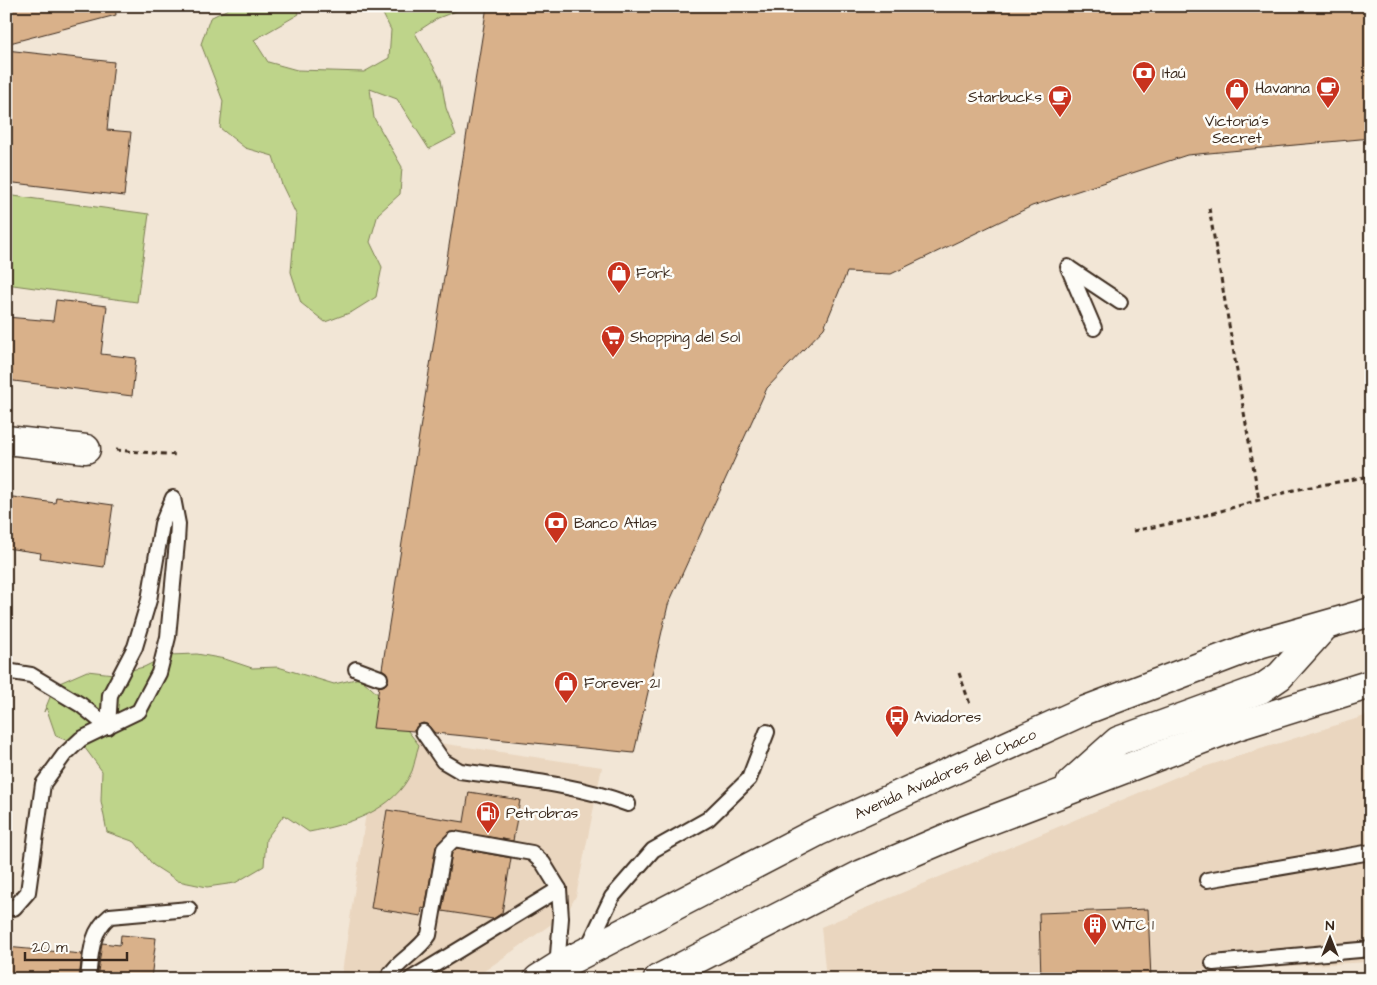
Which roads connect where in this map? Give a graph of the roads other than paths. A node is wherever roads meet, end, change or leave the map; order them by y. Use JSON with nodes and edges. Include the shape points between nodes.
{"nodes":[{"id":1,"x":1120,"y":302,"type":"dead end"},
{"id":2,"x":1094,"y":328,"type":"dead end"},
{"id":3,"x":6,"y":440,"type":"edge"},
{"id":4,"x":86,"y":449,"type":"road end"},
{"id":5,"x":1371,"y":612,"type":"edge"},
{"id":6,"x":1324,"y":627,"type":"junction"},
{"id":7,"x":356,"y":669,"type":"dead end"},
{"id":8,"x":6,"y":671,"type":"edge"},
{"id":9,"x":380,"y":678,"type":"dead end"},
{"id":10,"x":1371,"y":684,"type":"edge"},
{"id":11,"x":108,"y":727,"type":"junction"},
{"id":12,"x":423,"y":732,"type":"dead end"},
{"id":13,"x":767,"y":732,"type":"dead end"},
{"id":14,"x":1059,"y":794,"type":"junction"},
{"id":15,"x":628,"y":804,"type":"dead end"},
{"id":16,"x":1371,"y":852,"type":"edge"},
{"id":17,"x":1207,"y":880,"type":"dead end"},
{"id":18,"x":560,"y":889,"type":"junction"},
{"id":19,"x":6,"y":907,"type":"edge"},
{"id":20,"x":189,"y":909,"type":"dead end"},
{"id":21,"x":1371,"y":949,"type":"edge"},
{"id":22,"x":586,"y":952,"type":"junction"},
{"id":23,"x":1214,"y":963,"type":"dead end"},
{"id":24,"x":547,"y":973,"type":"edge"},
{"id":25,"x":88,"y":979,"type":"edge"},
{"id":26,"x":387,"y":979,"type":"edge"},
{"id":27,"x":411,"y":979,"type":"edge"},
{"id":28,"x":658,"y":979,"type":"edge"}],
"edges":[{"from":1,"to":2,"type":"lane","via":[[1068,267]]},
{"from":3,"to":4,"type":"main road"},
{"from":5,"to":6,"type":"main road","name":"Avenida Aviadores del Chaco"},
{"from":6,"to":14,"type":"main road","via":[[1280,676],[1261,689],[1118,741]]},
{"from":6,"to":22,"type":"main road","name":"Avenida Aviadores del Chaco","via":[[1262,643],[1086,710],[817,832]]},
{"from":7,"to":9,"type":"lane"},
{"from":8,"to":11,"type":"lane","via":[[31,675],[82,705]]},
{"from":10,"to":14,"type":"main road","via":[[1237,726]]},
{"from":11,"to":11,"type":"lane","via":[[139,711],[159,673],[168,637],[177,542],[178,524],[173,498],[162,524],[149,600],[135,647],[110,695]]},
{"from":11,"to":19,"type":"lane","via":[[82,739],[43,784],[28,892],[14,908]]},
{"from":12,"to":15,"type":"lane","via":[[444,761],[460,771],[572,788]]},
{"from":13,"to":22,"type":"lane","via":[[749,779],[708,819],[653,850],[612,897]]},
{"from":14,"to":28,"type":"main road","via":[[862,874]]},
{"from":16,"to":17,"type":"lane"},
{"from":18,"to":24,"type":"lane","via":[[561,918]]},
{"from":18,"to":26,"type":"lane","via":[[543,863],[532,853],[454,839],[444,849],[429,935],[422,946]]},
{"from":18,"to":27,"type":"lane"},
{"from":20,"to":25,"type":"lane","via":[[110,916],[94,934]]},
{"from":21,"to":23,"type":"lane"},
{"from":22,"to":24,"type":"main road","name":"Avenida Aviadores del Chaco"}]}
